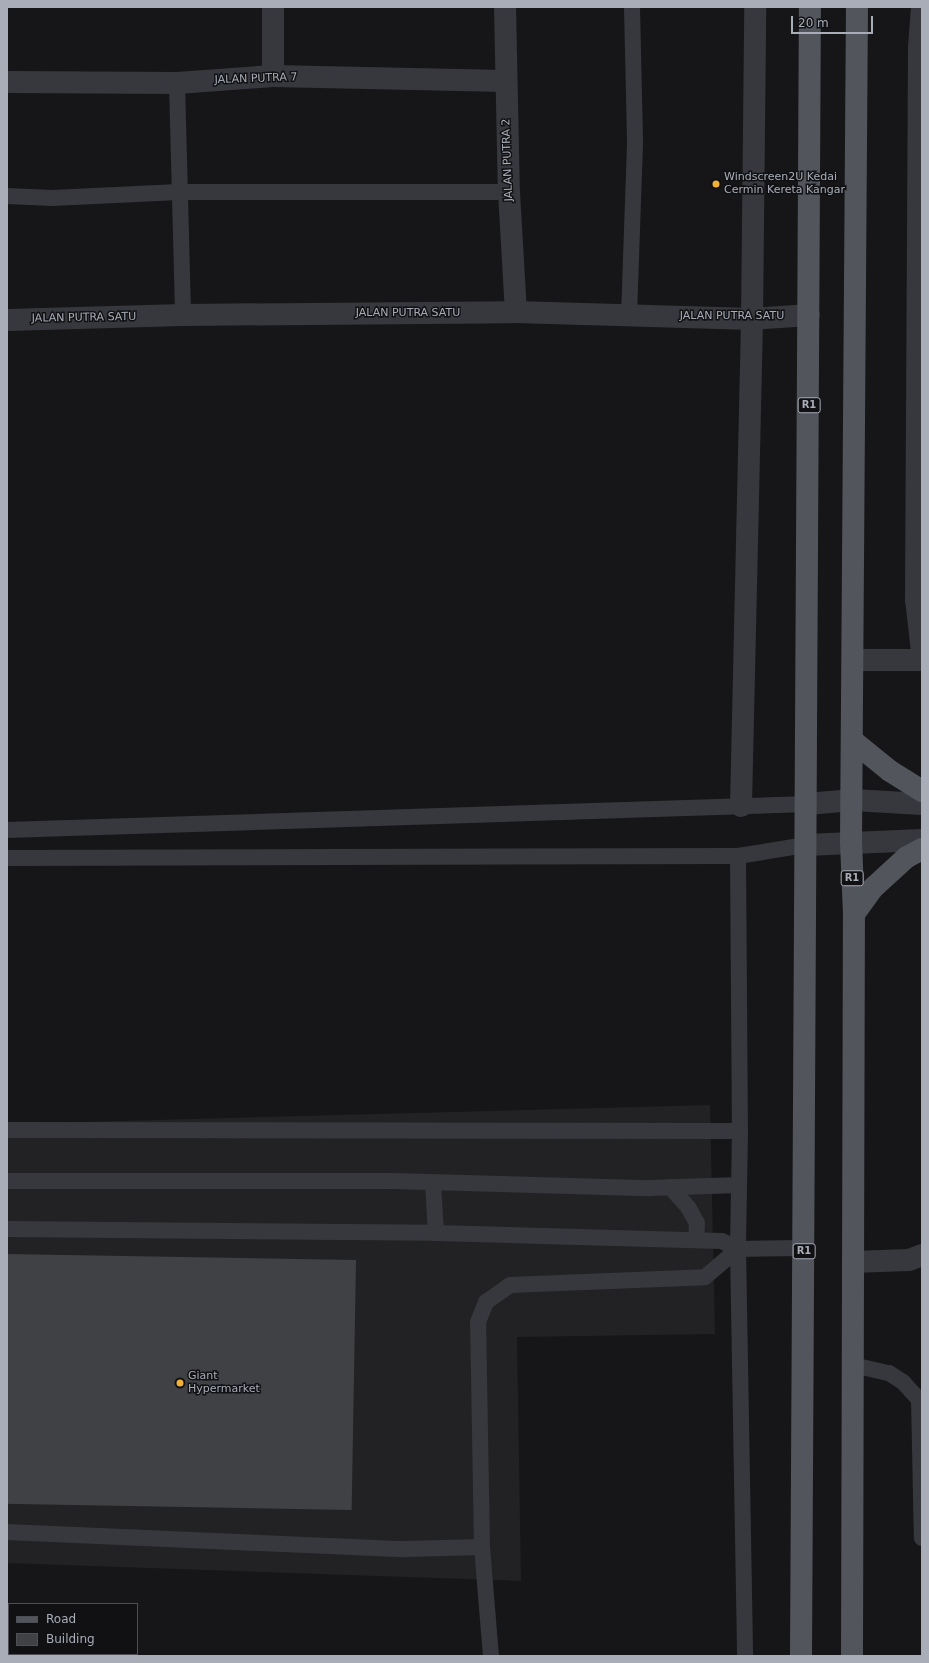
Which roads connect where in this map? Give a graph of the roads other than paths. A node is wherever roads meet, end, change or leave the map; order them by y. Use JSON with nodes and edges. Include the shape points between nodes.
{"nodes":[{"id":1,"x":273,"y":7,"type":"edge"},
{"id":2,"x":505,"y":7,"type":"edge"},
{"id":3,"x":632,"y":7,"type":"edge"},
{"id":4,"x":755,"y":7,"type":"edge"},
{"id":5,"x":810,"y":7,"type":"edge"},
{"id":6,"x":857,"y":7,"type":"edge"},
{"id":7,"x":922,"y":7,"type":"edge"},
{"id":8,"x":920,"y":47,"type":"edge"},
{"id":9,"x":273,"y":76,"type":"junction"},
{"id":10,"x":506,"y":81,"type":"junction"},
{"id":11,"x":7,"y":82,"type":"edge"},
{"id":12,"x":178,"y":83,"type":"junction"},
{"id":13,"x":179,"y":192,"type":"junction"},
{"id":14,"x":509,"y":192,"type":"junction"},
{"id":15,"x":7,"y":196,"type":"edge"},
{"id":16,"x":516,"y":312,"type":"junction"},
{"id":17,"x":183,"y":315,"type":"junction"},
{"id":18,"x":809,"y":315,"type":"junction"},
{"id":19,"x":629,"y":316,"type":"junction"},
{"id":20,"x":752,"y":318,"type":"junction"},
{"id":21,"x":7,"y":320,"type":"edge"},
{"id":22,"x":919,"y":599,"type":"edge"},
{"id":23,"x":922,"y":652,"type":"edge"},
{"id":24,"x":853,"y":660,"type":"junction"},
{"id":25,"x":922,"y":660,"type":"edge"},
{"id":26,"x":853,"y":741,"type":"junction"},
{"id":27,"x":922,"y":791,"type":"edge"},
{"id":28,"x":852,"y":800,"type":"junction"},
{"id":29,"x":807,"y":804,"type":"junction"},
{"id":30,"x":922,"y":804,"type":"edge"},
{"id":31,"x":740,"y":806,"type":"junction"},
{"id":32,"x":7,"y":830,"type":"edge"},
{"id":33,"x":922,"y":840,"type":"edge"},
{"id":34,"x":851,"y":842,"type":"junction"},
{"id":35,"x":806,"y":845,"type":"junction"},
{"id":36,"x":922,"y":850,"type":"edge"},
{"id":37,"x":738,"y":856,"type":"junction"},
{"id":38,"x":7,"y":858,"type":"edge"},
{"id":39,"x":854,"y":914,"type":"junction"},
{"id":40,"x":7,"y":1130,"type":"edge"},
{"id":41,"x":740,"y":1131,"type":"junction"},
{"id":42,"x":7,"y":1181,"type":"edge"},
{"id":43,"x":433,"y":1183,"type":"junction"},
{"id":44,"x":739,"y":1185,"type":"junction"},
{"id":45,"x":670,"y":1187,"type":"junction"},
{"id":46,"x":7,"y":1229,"type":"edge"},
{"id":47,"x":436,"y":1233,"type":"junction"},
{"id":48,"x":696,"y":1240,"type":"junction"},
{"id":49,"x":804,"y":1248,"type":"junction"},
{"id":50,"x":738,"y":1249,"type":"junction"},
{"id":51,"x":922,"y":1255,"type":"edge"},
{"id":52,"x":853,"y":1262,"type":"junction"},
{"id":53,"x":853,"y":1364,"type":"junction"},
{"id":54,"x":921,"y":1398,"type":"edge"},
{"id":55,"x":7,"y":1532,"type":"edge"},
{"id":56,"x":922,"y":1538,"type":"edge"},
{"id":57,"x":482,"y":1547,"type":"junction"},
{"id":58,"x":491,"y":1656,"type":"edge"},
{"id":59,"x":746,"y":1656,"type":"edge"},
{"id":60,"x":801,"y":1656,"type":"edge"},
{"id":61,"x":852,"y":1656,"type":"edge"}],
"edges":[{"from":1,"to":9,"type":"street"},
{"from":2,"to":10,"type":"street","name":"JALAN PUTRA 2"},
{"from":3,"to":19,"type":"lane","via":[[635,140]]},
{"from":4,"to":20,"type":"street"},
{"from":5,"to":18,"type":"main road","number":"R1"},
{"from":6,"to":24,"type":"main road","number":"R1"},
{"from":7,"to":8,"type":"street"},
{"from":8,"to":22,"type":"street"},
{"from":9,"to":10,"type":"street","name":"JALAN PUTRA 7"},
{"from":9,"to":12,"type":"street","name":"JALAN PUTRA 7"},
{"from":10,"to":14,"type":"street","name":"JALAN PUTRA 2"},
{"from":11,"to":12,"type":"street","name":"JALAN PUTRA 7"},
{"from":12,"to":13,"type":"lane"},
{"from":13,"to":14,"type":"lane"},
{"from":13,"to":15,"type":"lane","via":[[52,198]]},
{"from":13,"to":17,"type":"lane"},
{"from":14,"to":16,"type":"street","name":"JALAN PUTRA 2"},
{"from":16,"to":17,"type":"street","name":"JALAN PUTRA SATU"},
{"from":16,"to":19,"type":"street","name":"JALAN PUTRA SATU"},
{"from":17,"to":21,"type":"street","name":"JALAN PUTRA SATU"},
{"from":18,"to":20,"type":"street","name":"JALAN PUTRA SATU"},
{"from":18,"to":29,"type":"main road","number":"R1"},
{"from":19,"to":20,"type":"street","name":"JALAN PUTRA SATU"},
{"from":20,"to":31,"type":"street"},
{"from":22,"to":23,"type":"street"},
{"from":24,"to":25,"type":"street"},
{"from":24,"to":26,"type":"main road","number":"R1"},
{"from":26,"to":27,"type":"main road","via":[[890,771]]},
{"from":26,"to":28,"type":"main road","number":"R1"},
{"from":28,"to":29,"type":"street"},
{"from":28,"to":30,"type":"street"},
{"from":28,"to":34,"type":"main road","number":"R1"},
{"from":29,"to":31,"type":"lane"},
{"from":29,"to":35,"type":"main road","number":"R1"},
{"from":31,"to":32,"type":"lane"},
{"from":33,"to":34,"type":"street"},
{"from":34,"to":35,"type":"street"},
{"from":34,"to":39,"type":"main road","number":"R1"},
{"from":35,"to":37,"type":"lane"},
{"from":35,"to":49,"type":"main road","number":"R1"},
{"from":36,"to":39,"type":"main road","via":[[907,857],[873,888]]},
{"from":37,"to":38,"type":"lane"},
{"from":37,"to":41,"type":"lane"},
{"from":39,"to":52,"type":"main road","number":"R1"},
{"from":40,"to":41,"type":"lane"},
{"from":41,"to":44,"type":"lane"},
{"from":42,"to":43,"type":"lane"},
{"from":43,"to":45,"type":"lane"},
{"from":43,"to":47,"type":"lane"},
{"from":44,"to":45,"type":"lane"},
{"from":44,"to":50,"type":"lane"},
{"from":45,"to":48,"type":"lane","via":[[688,1207],[697,1223]]},
{"from":46,"to":47,"type":"lane"},
{"from":47,"to":48,"type":"lane"},
{"from":48,"to":50,"type":"lane","via":[[722,1241]]},
{"from":49,"to":50,"type":"lane"},
{"from":49,"to":60,"type":"main road","number":"R1"},
{"from":50,"to":57,"type":"lane","via":[[704,1277],[510,1285],[486,1302],[478,1322]]},
{"from":50,"to":59,"type":"lane"},
{"from":51,"to":52,"type":"street","via":[[909,1260]]},
{"from":52,"to":53,"type":"main road","number":"R1"},
{"from":53,"to":54,"type":"lane","via":[[889,1373]]},
{"from":53,"to":61,"type":"main road","number":"R1"},
{"from":54,"to":56,"type":"lane"},
{"from":55,"to":57,"type":"lane","via":[[404,1549]]},
{"from":57,"to":58,"type":"lane"}]}
